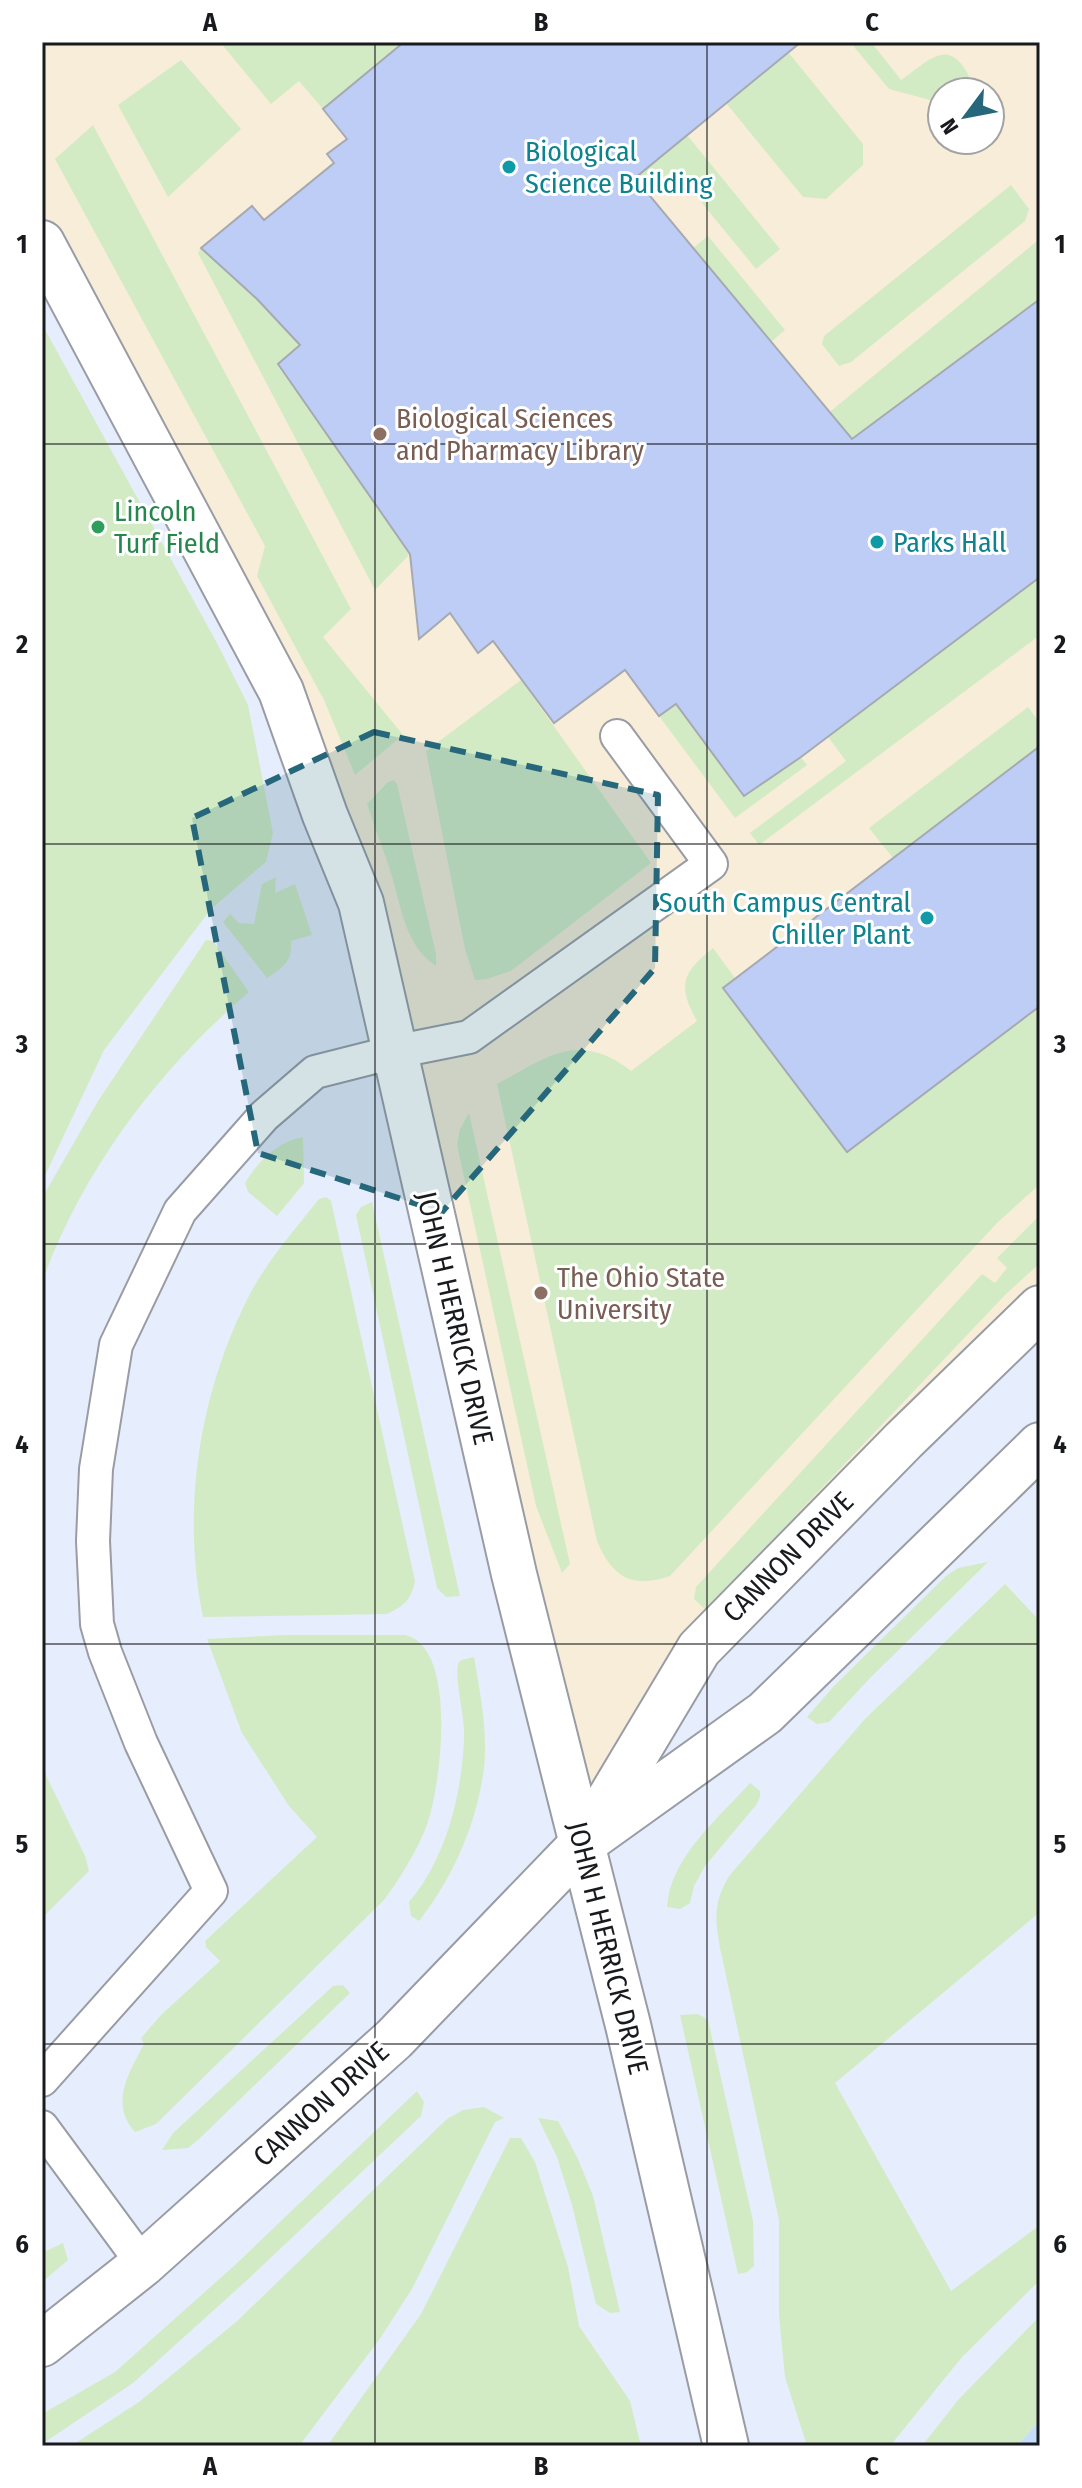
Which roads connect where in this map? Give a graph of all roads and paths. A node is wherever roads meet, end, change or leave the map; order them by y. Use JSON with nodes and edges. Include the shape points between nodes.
{"nodes":[{"id":1,"x":42,"y":243,"type":"edge"},
{"id":2,"x":617,"y":736,"type":"dead end"},
{"id":3,"x":394,"y":1052,"type":"junction"},
{"id":4,"x":1040,"y":1308,"type":"edge"},
{"id":5,"x":1040,"y":1445,"type":"edge"},
{"id":6,"x":582,"y":1844,"type":"junction"},
{"id":7,"x":42,"y":2080,"type":"edge"},
{"id":8,"x":42,"y":2127,"type":"edge"},
{"id":9,"x":143,"y":2264,"type":"junction"},
{"id":10,"x":42,"y":2344,"type":"edge"},
{"id":11,"x":726,"y":2446,"type":"edge"}],
"edges":[{"from":1,"to":3,"type":"street","name":"JOHN H HERRICK DRIVE","via":[[281,691],[361,903]]},
{"from":2,"to":3,"type":"lane","via":[[711,864],[469,1037]]},
{"from":3,"to":6,"type":"street","name":"JOHN H HERRICK DRIVE"},
{"from":3,"to":7,"type":"lane","via":[[315,1072],[264,1116],[180,1211],[116,1345],[96,1469],[97,1624],[141,1743],[211,1891]]},
{"from":4,"to":6,"type":"street","name":"CANNON DRIVE","via":[[699,1649]]},
{"from":5,"to":6,"type":"street","name":"CANNON DRIVE","via":[[765,1713]]},
{"from":6,"to":9,"type":"street","name":"CANNON DRIVE","via":[[394,2039]]},
{"from":6,"to":11,"type":"street","name":"JOHN H HERRICK DRIVE"},
{"from":8,"to":9,"type":"lane"},
{"from":9,"to":10,"type":"street","name":"CANNON DRIVE"}]}
